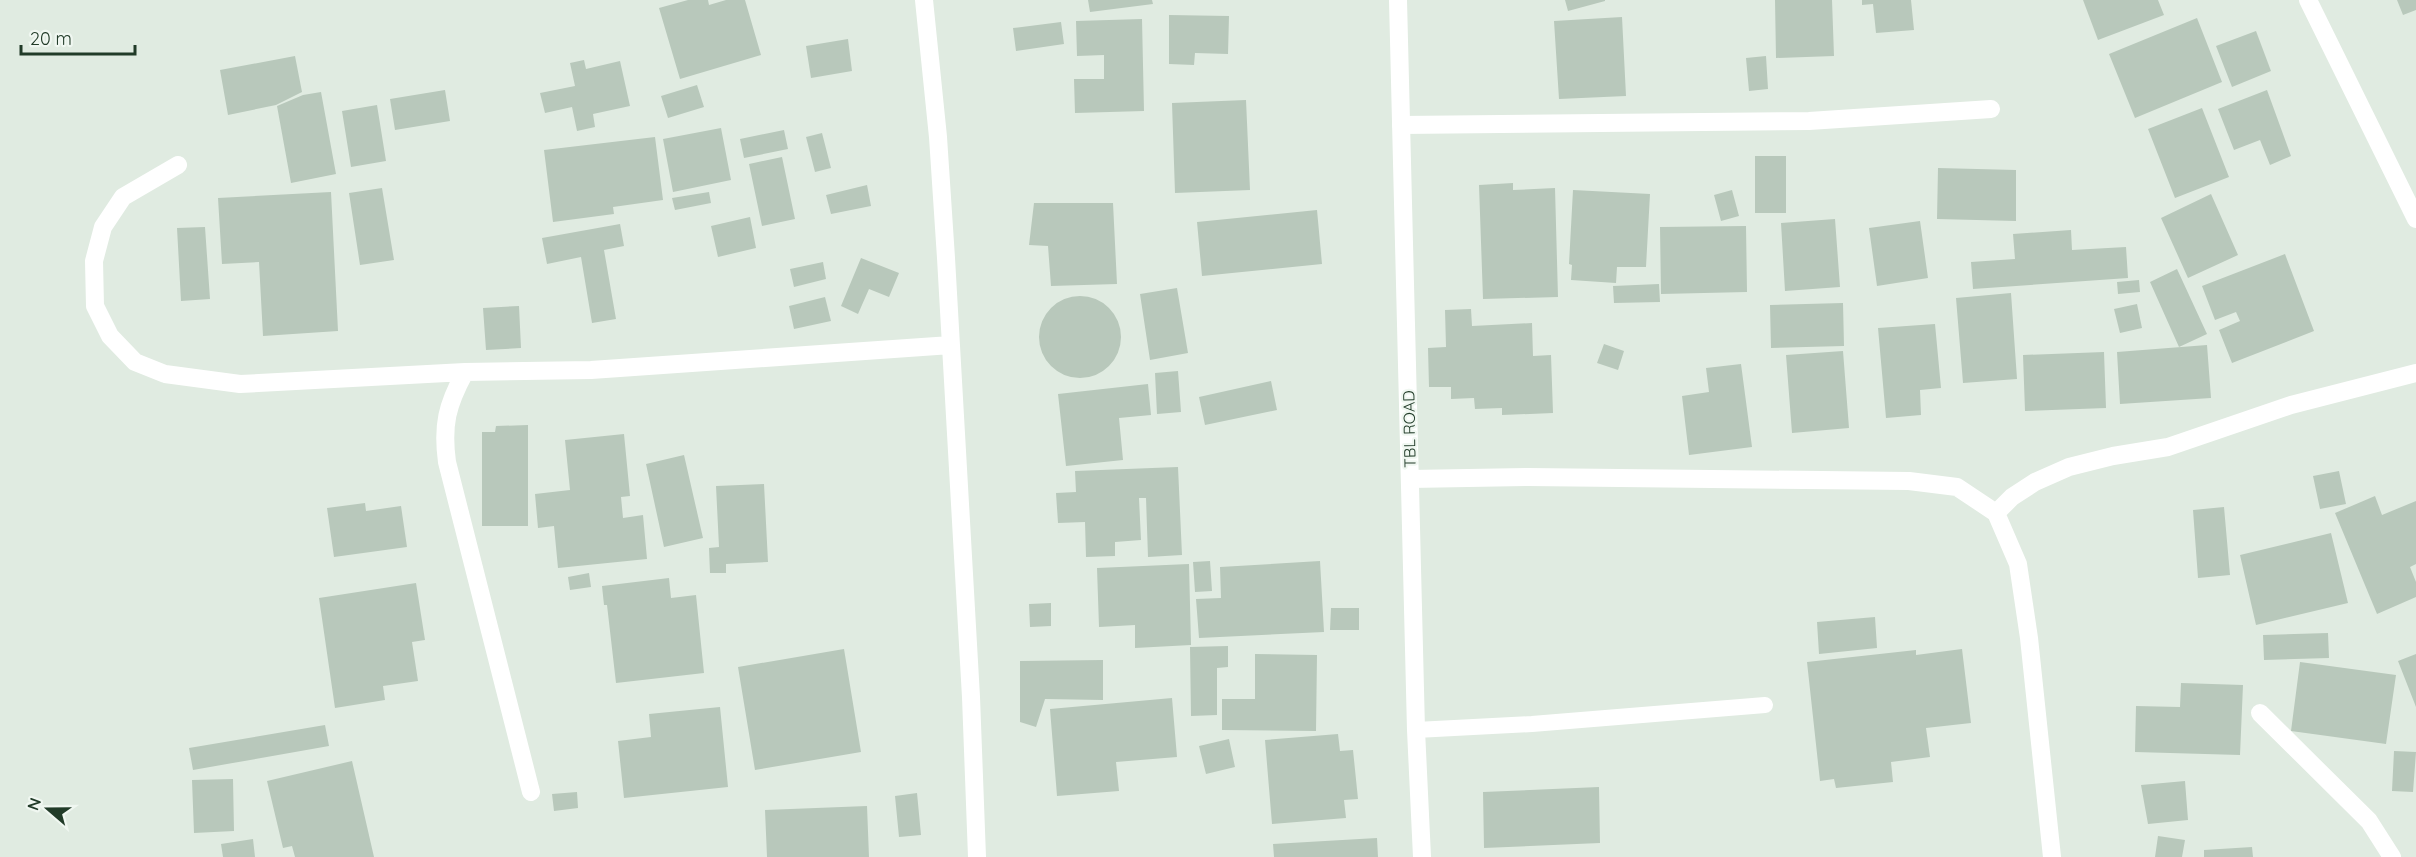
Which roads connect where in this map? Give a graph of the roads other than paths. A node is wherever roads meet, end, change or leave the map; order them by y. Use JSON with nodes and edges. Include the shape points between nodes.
{"nodes":[{"id":1,"x":924,"y":0,"type":"edge"},
{"id":2,"x":1398,"y":0,"type":"edge"},
{"id":3,"x":2308,"y":0,"type":"edge"},
{"id":4,"x":1991,"y":109,"type":"dead end"},
{"id":5,"x":1401,"y":124,"type":"junction"},
{"id":6,"x":178,"y":165,"type":"dead end"},
{"id":7,"x":2416,"y":219,"type":"edge"},
{"id":8,"x":951,"y":345,"type":"junction"},
{"id":9,"x":465,"y":372,"type":"junction"},
{"id":10,"x":2416,"y":373,"type":"edge"},
{"id":11,"x":1410,"y":479,"type":"junction"},
{"id":12,"x":1996,"y":513,"type":"junction"},
{"id":13,"x":1765,"y":705,"type":"dead end"},
{"id":14,"x":2260,"y":713,"type":"dead end"},
{"id":15,"x":1416,"y":730,"type":"junction"},
{"id":16,"x":531,"y":792,"type":"dead end"},
{"id":17,"x":977,"y":857,"type":"edge"},
{"id":18,"x":1422,"y":857,"type":"edge"},
{"id":19,"x":2052,"y":857,"type":"edge"},
{"id":20,"x":2391,"y":857,"type":"edge"}],
"edges":[{"from":1,"to":8,"type":"street","via":[[938,137]]},
{"from":2,"to":5,"type":"street","name":"TBL ROAD"},
{"from":3,"to":7,"type":"street"},
{"from":4,"to":5,"type":"street","via":[[1809,121]]},
{"from":5,"to":11,"type":"street","name":"TBL ROAD"},
{"from":6,"to":9,"type":"street","via":[[123,196],[102,227],[94,261],[95,306],[110,336],[135,362],[165,374],[240,384]]},
{"from":8,"to":9,"type":"street","via":[[591,370]]},
{"from":8,"to":17,"type":"street"},
{"from":9,"to":16,"type":"street","via":[[446,414],[447,462]]},
{"from":10,"to":12,"type":"street","via":[[2291,405],[2168,447],[2069,467],[2035,482]]},
{"from":11,"to":12,"type":"street","via":[[1909,481],[1957,487]]},
{"from":11,"to":15,"type":"street","name":"TBL ROAD"},
{"from":12,"to":19,"type":"street","via":[[2018,564]]},
{"from":13,"to":15,"type":"lane"},
{"from":14,"to":20,"type":"street","via":[[2369,821]]},
{"from":15,"to":18,"type":"street","name":"TBL ROAD"}]}
